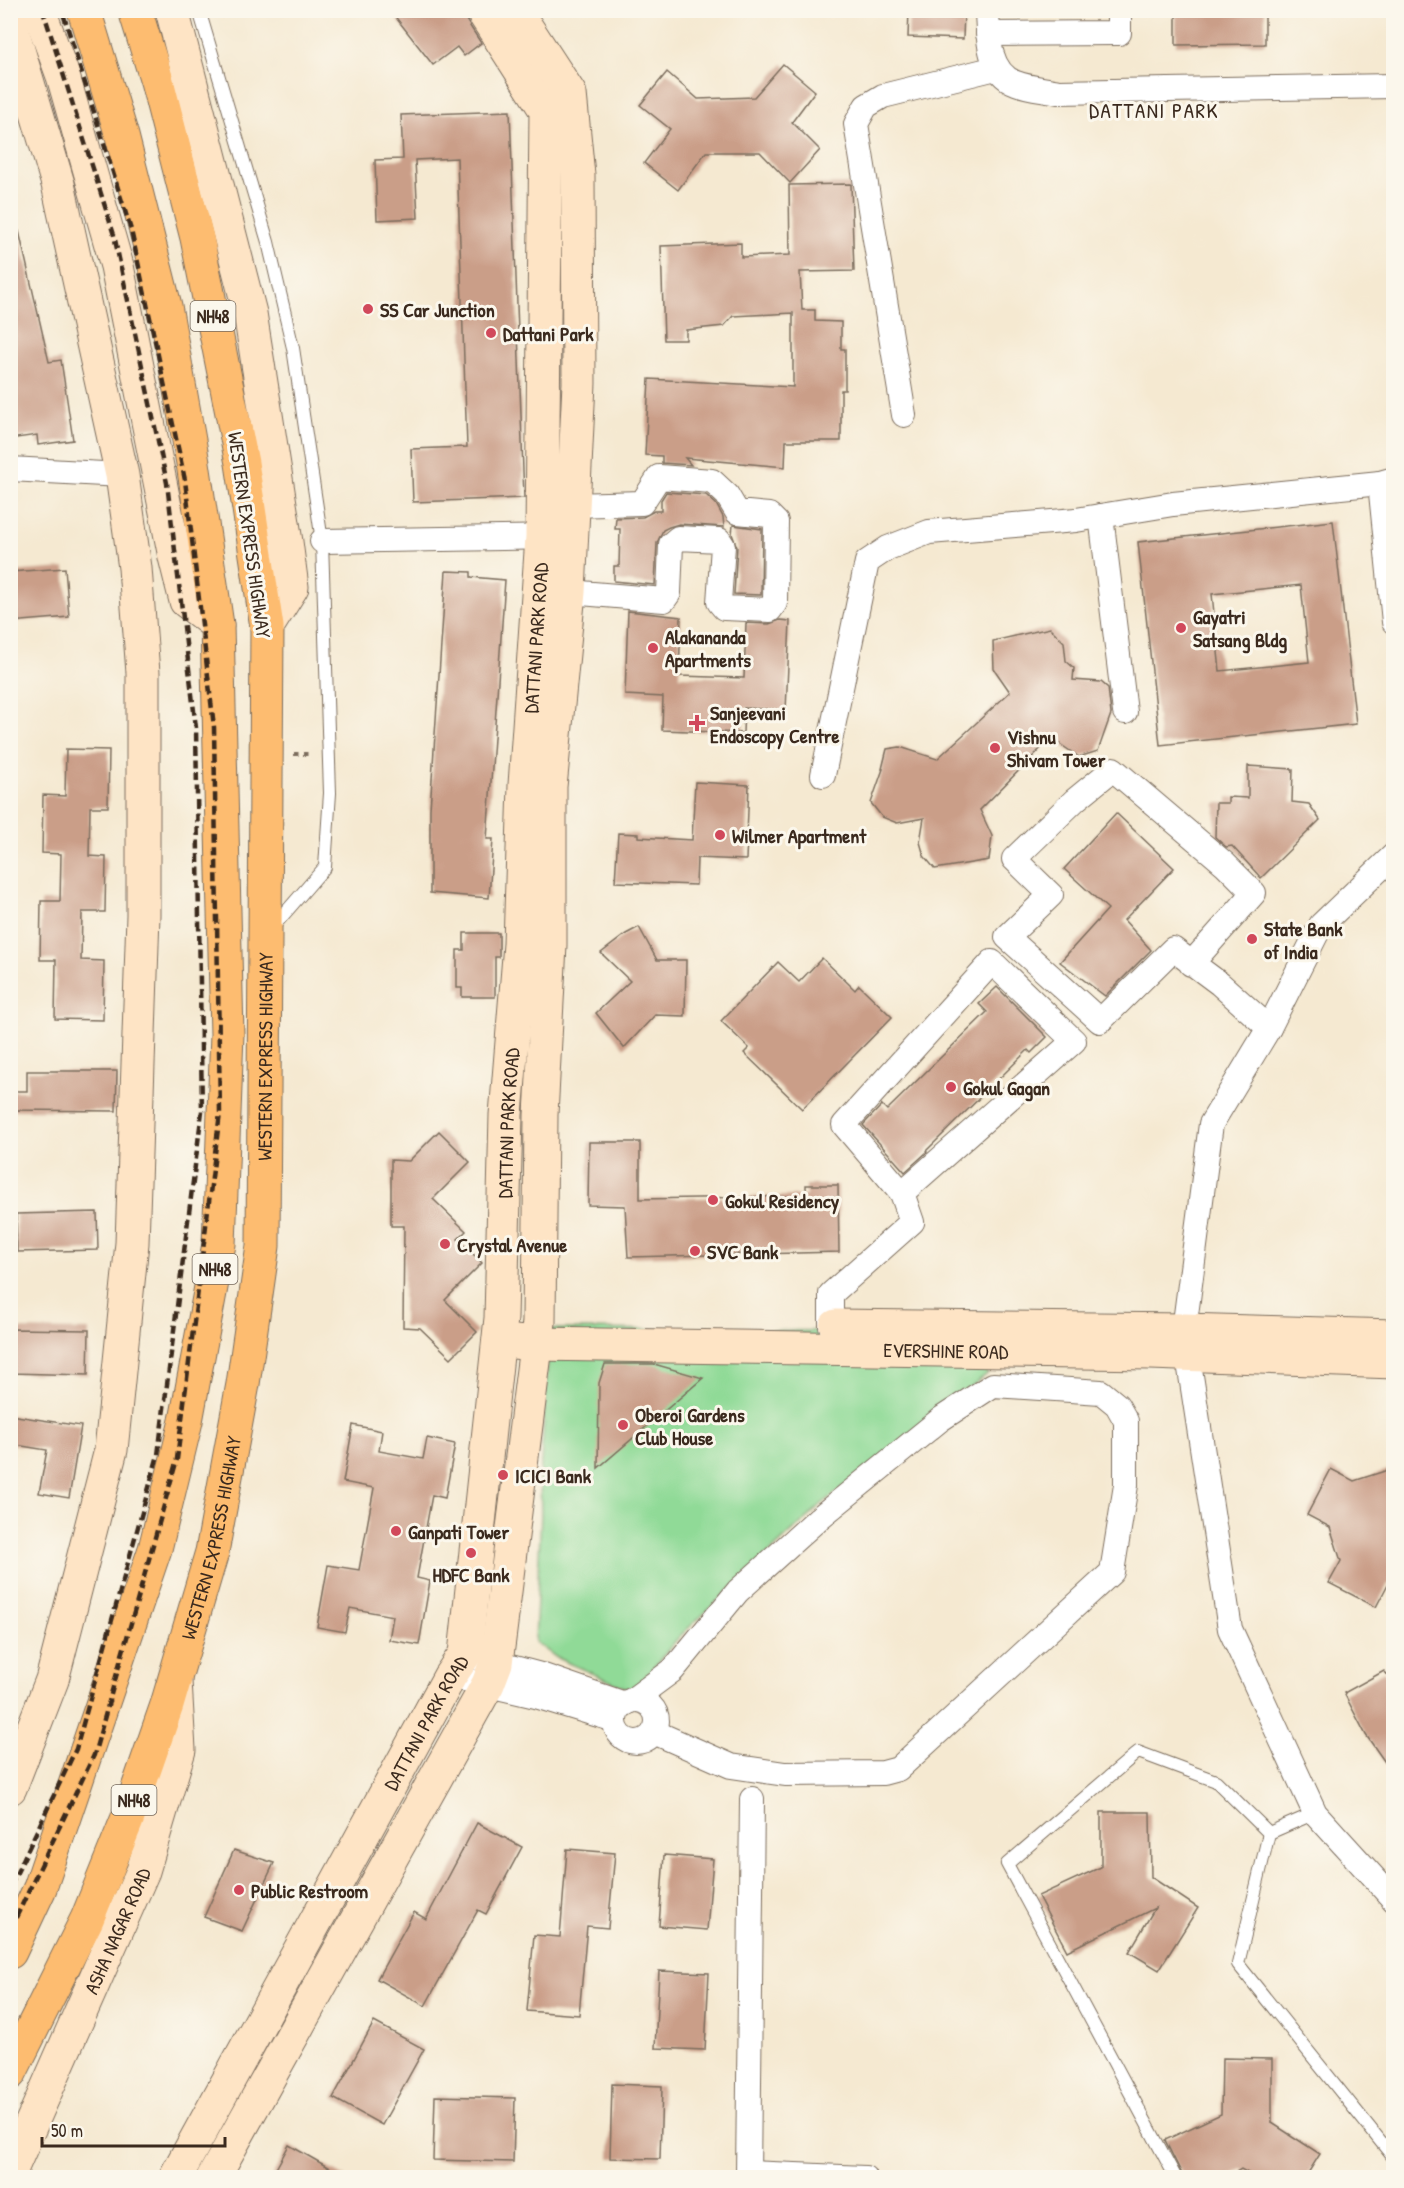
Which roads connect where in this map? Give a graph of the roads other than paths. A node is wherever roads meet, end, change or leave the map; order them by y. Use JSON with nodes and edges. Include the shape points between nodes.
{"nodes":[{"id":1,"x":39,"y":10,"type":"edge"},
{"id":2,"x":84,"y":10,"type":"edge"},
{"id":3,"x":135,"y":10,"type":"edge"},
{"id":4,"x":172,"y":10,"type":"edge"},
{"id":5,"x":199,"y":10,"type":"edge"},
{"id":6,"x":482,"y":10,"type":"edge"},
{"id":7,"x":515,"y":10,"type":"edge"},
{"id":8,"x":1119,"y":10,"type":"edge"},
{"id":9,"x":987,"y":22,"type":"edge"},
{"id":10,"x":10,"y":23,"type":"edge"},
{"id":11,"x":996,"y":68,"type":"junction"},
{"id":12,"x":1394,"y":86,"type":"edge"},
{"id":13,"x":558,"y":105,"type":"junction"},
{"id":14,"x":579,"y":226,"type":"junction"},
{"id":15,"x":545,"y":227,"type":"junction"},
{"id":16,"x":544,"y":296,"type":"junction"},
{"id":17,"x":579,"y":296,"type":"junction"},
{"id":18,"x":579,"y":383,"type":"junction"},
{"id":19,"x":544,"y":385,"type":"junction"},
{"id":20,"x":904,"y":415,"type":"dead end"},
{"id":21,"x":10,"y":469,"type":"edge"},
{"id":22,"x":122,"y":475,"type":"junction"},
{"id":23,"x":1387,"y":481,"type":"edge"},
{"id":24,"x":572,"y":505,"type":"junction"},
{"id":25,"x":1101,"y":516,"type":"junction"},
{"id":26,"x":556,"y":537,"type":"junction"},
{"id":27,"x":322,"y":541,"type":"junction"},
{"id":28,"x":569,"y":592,"type":"junction"},
{"id":29,"x":1394,"y":622,"type":"edge"},
{"id":30,"x":217,"y":625,"type":"junction"},
{"id":31,"x":267,"y":627,"type":"junction"},
{"id":32,"x":1125,"y":712,"type":"dead end"},
{"id":33,"x":823,"y":776,"type":"dead end"},
{"id":34,"x":538,"y":786,"type":"junction"},
{"id":35,"x":1394,"y":855,"type":"edge"},
{"id":36,"x":265,"y":936,"type":"junction"},
{"id":37,"x":535,"y":945,"type":"junction"},
{"id":38,"x":1191,"y":964,"type":"junction"},
{"id":39,"x":1269,"y":1028,"type":"junction"},
{"id":40,"x":506,"y":1115,"type":"junction"},
{"id":41,"x":541,"y":1115,"type":"junction"},
{"id":42,"x":902,"y":1193,"type":"junction"},
{"id":43,"x":831,"y":1326,"type":"junction"},
{"id":44,"x":500,"y":1330,"type":"junction"},
{"id":45,"x":537,"y":1333,"type":"junction"},
{"id":46,"x":1394,"y":1336,"type":"edge"},
{"id":47,"x":996,"y":1339,"type":"junction"},
{"id":48,"x":1186,"y":1342,"type":"junction"},
{"id":49,"x":1394,"y":1362,"type":"edge"},
{"id":50,"x":993,"y":1385,"type":"junction"},
{"id":51,"x":458,"y":1665,"type":"junction"},
{"id":52,"x":492,"y":1673,"type":"junction"},
{"id":53,"x":175,"y":1679,"type":"junction"},
{"id":54,"x":624,"y":1708,"type":"junction"},
{"id":55,"x":654,"y":1732,"type":"junction"},
{"id":56,"x":10,"y":1788,"type":"edge"},
{"id":57,"x":386,"y":1793,"type":"junction"},
{"id":58,"x":752,"y":1799,"type":"dead end"},
{"id":59,"x":419,"y":1807,"type":"junction"},
{"id":60,"x":1315,"y":1813,"type":"junction"},
{"id":61,"x":1269,"y":1833,"type":"junction"},
{"id":62,"x":40,"y":1888,"type":"junction"},
{"id":63,"x":330,"y":1894,"type":"junction"},
{"id":64,"x":1394,"y":1900,"type":"edge"},
{"id":65,"x":361,"y":1910,"type":"junction"},
{"id":66,"x":10,"y":1922,"type":"edge"},
{"id":67,"x":10,"y":1952,"type":"edge"},
{"id":68,"x":10,"y":2073,"type":"edge"},
{"id":69,"x":1394,"y":2158,"type":"edge"},
{"id":70,"x":10,"y":2172,"type":"edge"},
{"id":71,"x":748,"y":2175,"type":"edge"},
{"id":72,"x":175,"y":2178,"type":"edge"},
{"id":73,"x":213,"y":2178,"type":"edge"},
{"id":74,"x":865,"y":2178,"type":"edge"},
{"id":75,"x":1176,"y":2178,"type":"edge"}],
"edges":[{"from":1,"to":30,"type":"street","via":[[63,76],[117,266],[186,601]]},
{"from":2,"to":30,"type":"highway","name":"WESTERN EXPRESS HIGHWAY","number":"NH48","via":[[122,136],[165,306]]},
{"from":3,"to":31,"type":"highway","name":"WESTERN EXPRESS HIGHWAY","number":"NH48","via":[[197,238],[242,463]]},
{"from":4,"to":31,"type":"street","via":[[250,313],[284,531],[292,587]]},
{"from":5,"to":27,"type":"lane","via":[[268,242],[293,348]]},
{"from":6,"to":13,"type":"street","name":"DATTANI PARK ROAD"},
{"from":7,"to":13,"type":"street","name":"DATTANI PARK ROAD"},
{"from":8,"to":9,"type":"street","via":[[1119,33]]},
{"from":9,"to":11,"type":"street"},
{"from":10,"to":22,"type":"street","via":[[58,184]]},
{"from":11,"to":12,"type":"street","via":[[1015,83],[1058,92]]},
{"from":11,"to":20,"type":"street","via":[[884,96],[866,106],[856,124]]},
{"from":13,"to":14,"type":"street","name":"DATTANI PARK ROAD","via":[[578,175]]},
{"from":13,"to":15,"type":"street","name":"DATTANI PARK ROAD"},
{"from":14,"to":15,"type":"street"},
{"from":14,"to":17,"type":"street","name":"DATTANI PARK ROAD"},
{"from":15,"to":16,"type":"street","name":"DATTANI PARK ROAD"},
{"from":16,"to":17,"type":"street"},
{"from":16,"to":19,"type":"street","name":"DATTANI PARK ROAD"},
{"from":17,"to":18,"type":"street","name":"DATTANI PARK ROAD"},
{"from":18,"to":19,"type":"street"},
{"from":18,"to":24,"type":"street","name":"DATTANI PARK ROAD"},
{"from":19,"to":26,"type":"street","name":"DATTANI PARK ROAD"},
{"from":21,"to":22,"type":"street"},
{"from":22,"to":56,"type":"street","via":[[135,568],[143,673],[143,915],[132,1244],[111,1450],[52,1680]]},
{"from":23,"to":25,"type":"street","via":[[1173,504]]},
{"from":23,"to":29,"type":"street"},
{"from":24,"to":26,"type":"street","name":"DATTANI PARK ROAD"},
{"from":24,"to":28,"type":"street","via":[[642,503],[659,477],[712,482],[727,495],[737,512],[769,515],[776,522],[775,603],[770,610],[724,608],[719,602],[723,546],[718,540],[678,538],[671,544],[669,593],[664,600]]},
{"from":25,"to":32,"type":"street"},
{"from":25,"to":33,"type":"street","via":[[929,532],[888,548],[867,562]]},
{"from":26,"to":27,"type":"street"},
{"from":26,"to":28,"type":"street","name":"DATTANI PARK ROAD"},
{"from":26,"to":34,"type":"street","name":"DATTANI PARK ROAD"},
{"from":27,"to":36,"type":"lane","via":[[330,793],[325,867]]},
{"from":28,"to":34,"type":"street","name":"DATTANI PARK ROAD"},
{"from":30,"to":62,"type":"highway","name":"WESTERN EXPRESS HIGHWAY","number":"NH48","via":[[227,1034],[219,1244],[186,1421],[154,1549]]},
{"from":31,"to":36,"type":"highway","name":"WESTERN EXPRESS HIGHWAY","number":"NH48"},
{"from":34,"to":37,"type":"street","name":"DATTANI PARK ROAD"},
{"from":35,"to":39,"type":"street","via":[[1321,925]]},
{"from":36,"to":53,"type":"highway","name":"WESTERN EXPRESS HIGHWAY","number":"NH48","via":[[263,1246],[213,1552]]},
{"from":37,"to":40,"type":"street","name":"DATTANI PARK ROAD"},
{"from":37,"to":41,"type":"street","name":"DATTANI PARK ROAD"},
{"from":38,"to":38,"type":"street","via":[[1173,950],[1100,1022],[1007,937],[1051,895],[1014,859],[1113,769],[1254,892]]},
{"from":38,"to":39,"type":"street"},
{"from":39,"to":48,"type":"street","via":[[1211,1124]]},
{"from":40,"to":41,"type":"street"},
{"from":40,"to":44,"type":"street","name":"DATTANI PARK ROAD"},
{"from":41,"to":45,"type":"street","name":"DATTANI PARK ROAD"},
{"from":42,"to":42,"type":"street","via":[[844,1125],[992,962],[1074,1041]]},
{"from":42,"to":43,"type":"street","via":[[912,1222],[831,1294]]},
{"from":43,"to":45,"type":"street","name":"EVERSHINE ROAD"},
{"from":43,"to":47,"type":"street","name":"EVERSHINE ROAD"},
{"from":44,"to":45,"type":"street","name":"EVERSHINE ROAD"},
{"from":44,"to":51,"type":"street","name":"DATTANI PARK ROAD"},
{"from":45,"to":47,"type":"street","name":"EVERSHINE ROAD"},
{"from":45,"to":52,"type":"street","name":"DATTANI PARK ROAD"},
{"from":46,"to":48,"type":"street","name":"EVERSHINE ROAD"},
{"from":47,"to":48,"type":"street","name":"EVERSHINE ROAD"},
{"from":47,"to":50,"type":"street"},
{"from":48,"to":49,"type":"street","name":"EVERSHINE ROAD"},
{"from":48,"to":60,"type":"street","via":[[1230,1629]]},
{"from":50,"to":54,"type":"street","via":[[941,1419],[819,1518],[738,1591],[673,1670]]},
{"from":50,"to":55,"type":"street","via":[[1101,1392],[1117,1404],[1126,1421],[1126,1485],[1112,1572],[898,1769],[884,1773],[785,1774],[730,1766]]},
{"from":51,"to":52,"type":"street"},
{"from":51,"to":57,"type":"street","name":"DATTANI PARK ROAD"},
{"from":52,"to":54,"type":"street","via":[[541,1674]]},
{"from":52,"to":59,"type":"street","name":"DATTANI PARK ROAD"},
{"from":53,"to":68,"type":"highway","name":"WESTERN EXPRESS HIGHWAY","number":"NH48","via":[[127,1820],[87,1919]]},
{"from":53,"to":70,"type":"street","name":"ASHA NAGAR ROAD","via":[[179,1750],[142,1871]]},
{"from":54,"to":55,"type":"street","via":[[644,1702],[657,1718]]},
{"from":54,"to":55,"type":"street","via":[[619,1733],[629,1740],[642,1741]]},
{"from":57,"to":59,"type":"street"},
{"from":57,"to":63,"type":"street","name":"DATTANI PARK ROAD"},
{"from":58,"to":71,"type":"street"},
{"from":59,"to":65,"type":"street","name":"DATTANI PARK ROAD"},
{"from":60,"to":61,"type":"lane"},
{"from":60,"to":64,"type":"street"},
{"from":61,"to":69,"type":"lane","via":[[1238,1964]]},
{"from":61,"to":75,"type":"lane","via":[[1216,1781],[1138,1752],[1007,1864]]},
{"from":62,"to":66,"type":"street"},
{"from":62,"to":67,"type":"highway","name":"WESTERN EXPRESS HIGHWAY","number":"NH48"},
{"from":63,"to":65,"type":"street"},
{"from":63,"to":72,"type":"street","name":"DATTANI PARK ROAD"},
{"from":65,"to":73,"type":"street","name":"DATTANI PARK ROAD"},
{"from":71,"to":74,"type":"street"}]}
